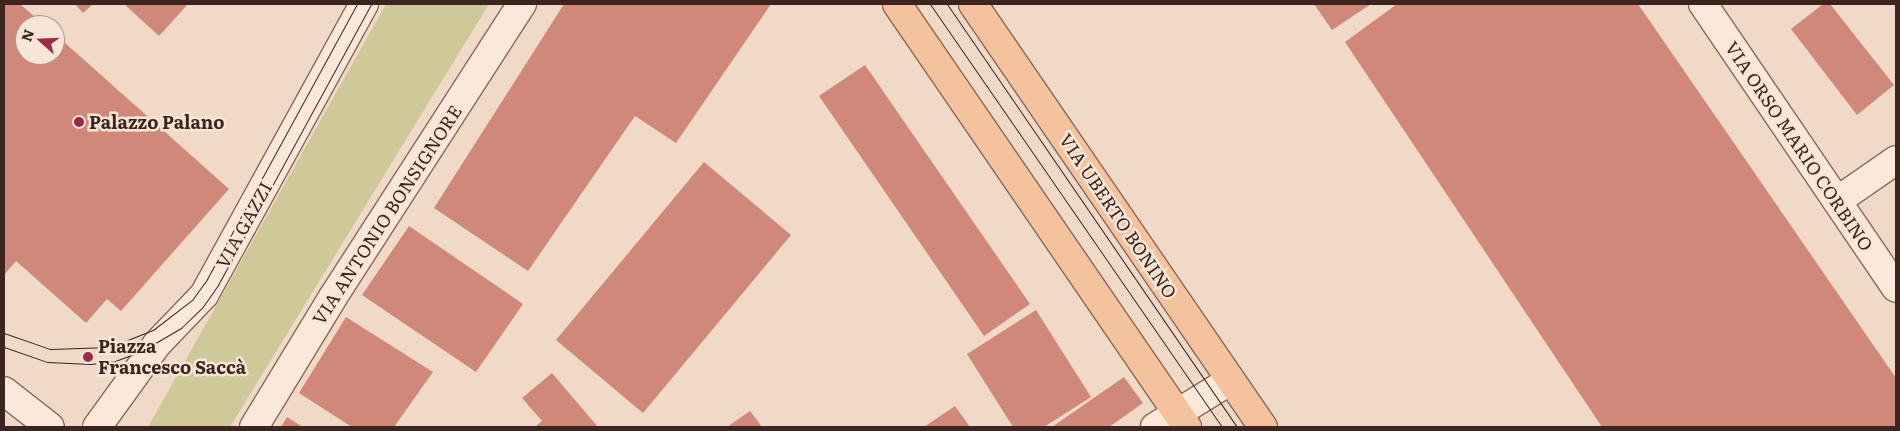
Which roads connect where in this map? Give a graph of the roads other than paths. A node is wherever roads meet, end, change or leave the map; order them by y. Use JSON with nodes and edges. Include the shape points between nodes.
{"nodes":[{"id":1,"x":364,"y":4,"type":"edge"},
{"id":2,"x":522,"y":4,"type":"edge"},
{"id":3,"x":898,"y":4,"type":"edge"},
{"id":4,"x":973,"y":4,"type":"edge"},
{"id":5,"x":1702,"y":4,"type":"edge"},
{"id":6,"x":1896,"y":160,"type":"edge"},
{"id":7,"x":1836,"y":201,"type":"junction"},
{"id":8,"x":1896,"y":288,"type":"edge"},
{"id":9,"x":1231,"y":380,"type":"junction"},
{"id":10,"x":4,"y":392,"type":"edge"},
{"id":11,"x":1183,"y":420,"type":"edge"},
{"id":12,"x":50,"y":427,"type":"edge"},
{"id":13,"x":97,"y":427,"type":"edge"},
{"id":14,"x":254,"y":427,"type":"edge"},
{"id":15,"x":1155,"y":427,"type":"edge"},
{"id":16,"x":1263,"y":427,"type":"edge"}],
"edges":[{"from":1,"to":13,"type":"street","name":"VIA GAZZI","via":[[204,295],[157,344]]},
{"from":2,"to":14,"type":"street","name":"VIA ANTONIO BONSIGNORE","via":[[333,297]]},
{"from":3,"to":11,"type":"main road"},
{"from":4,"to":9,"type":"main road","name":"VIA UBERTO BONINO"},
{"from":5,"to":7,"type":"street","name":"VIA ORSO MARIO CORBINO"},
{"from":6,"to":7,"type":"street"},
{"from":7,"to":8,"type":"street","name":"VIA ORSO MARIO CORBINO"},
{"from":9,"to":11,"type":"street"},
{"from":9,"to":16,"type":"main road","name":"VIA UBERTO BONINO"},
{"from":10,"to":12,"type":"street"},
{"from":11,"to":15,"type":"street"}]}
